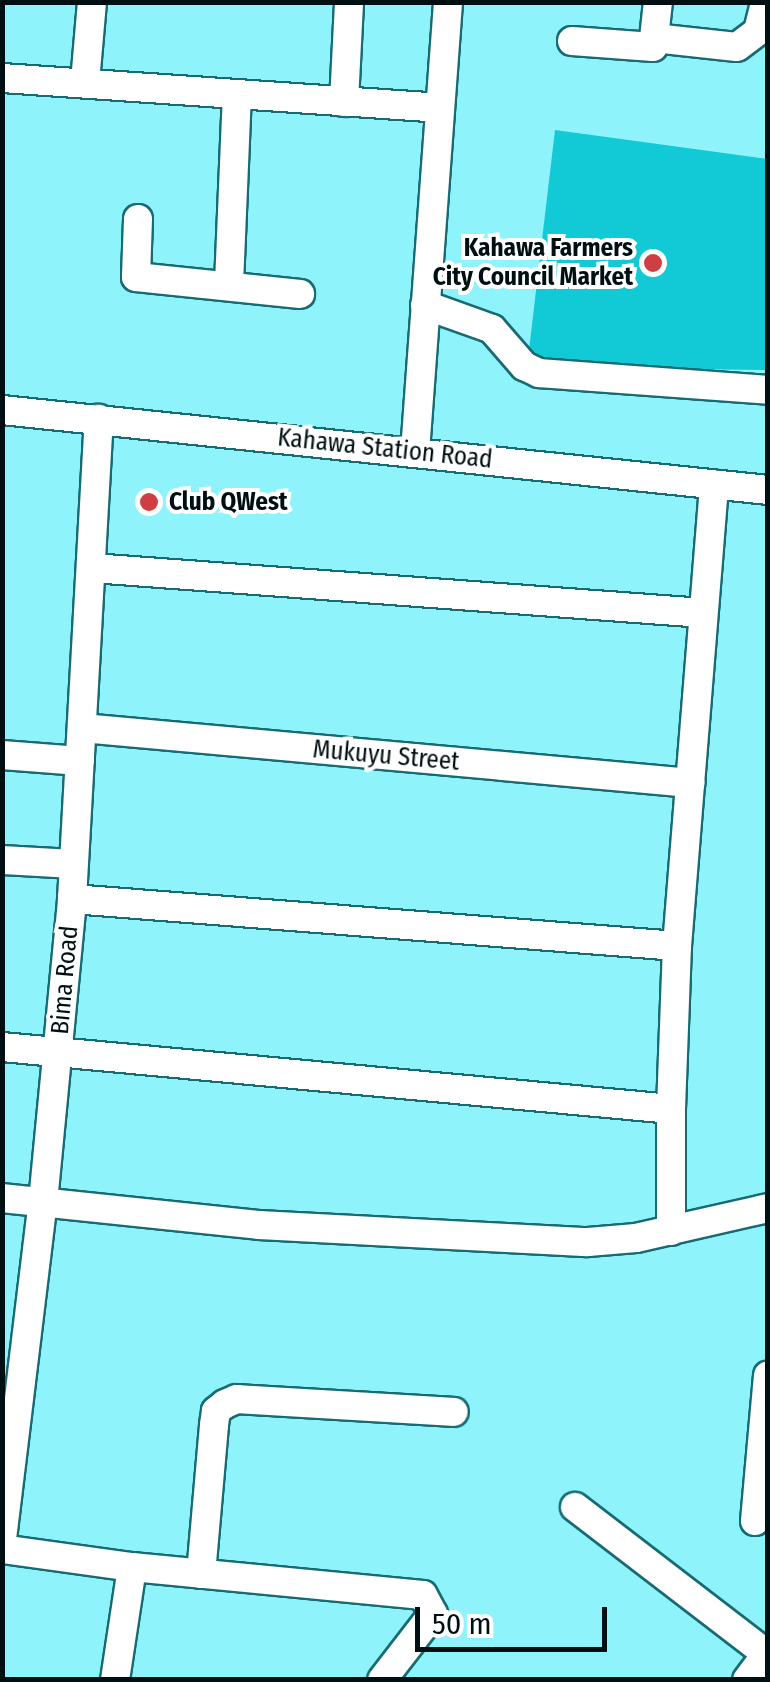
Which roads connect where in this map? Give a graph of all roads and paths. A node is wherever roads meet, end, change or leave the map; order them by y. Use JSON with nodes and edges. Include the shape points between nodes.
{"nodes":[{"id":1,"x":92,"y":2,"type":"edge"},
{"id":2,"x":349,"y":2,"type":"edge"},
{"id":3,"x":448,"y":2,"type":"edge"},
{"id":4,"x":658,"y":2,"type":"edge"},
{"id":5,"x":765,"y":2,"type":"edge"},
{"id":6,"x":654,"y":38,"type":"junction"},
{"id":7,"x":572,"y":41,"type":"dead end"},
{"id":8,"x":2,"y":78,"type":"edge"},
{"id":9,"x":85,"y":82,"type":"junction"},
{"id":10,"x":237,"y":95,"type":"junction"},
{"id":11,"x":344,"y":102,"type":"junction"},
{"id":12,"x":438,"y":108,"type":"junction"},
{"id":13,"x":138,"y":219,"type":"dead end"},
{"id":14,"x":229,"y":284,"type":"junction"},
{"id":15,"x":300,"y":294,"type":"dead end"},
{"id":16,"x":425,"y":305,"type":"junction"},
{"id":17,"x":768,"y":390,"type":"edge"},
{"id":18,"x":2,"y":410,"type":"edge"},
{"id":19,"x":99,"y":419,"type":"junction"},
{"id":20,"x":415,"y":452,"type":"junction"},
{"id":21,"x":714,"y":484,"type":"junction"},
{"id":22,"x":768,"y":490,"type":"edge"},
{"id":23,"x":92,"y":568,"type":"junction"},
{"id":24,"x":703,"y":613,"type":"junction"},
{"id":25,"x":82,"y":728,"type":"junction"},
{"id":26,"x":2,"y":755,"type":"edge"},
{"id":27,"x":80,"y":761,"type":"junction"},
{"id":28,"x":691,"y":783,"type":"junction"},
{"id":29,"x":2,"y":860,"type":"edge"},
{"id":30,"x":73,"y":864,"type":"junction"},
{"id":31,"x":72,"y":899,"type":"junction"},
{"id":32,"x":676,"y":946,"type":"junction"},
{"id":33,"x":2,"y":1047,"type":"edge"},
{"id":34,"x":59,"y":1051,"type":"junction"},
{"id":35,"x":670,"y":1109,"type":"junction"},
{"id":36,"x":2,"y":1198,"type":"edge"},
{"id":37,"x":44,"y":1202,"type":"junction"},
{"id":38,"x":768,"y":1208,"type":"edge"},
{"id":39,"x":671,"y":1230,"type":"junction"},
{"id":40,"x":768,"y":1376,"type":"edge"},
{"id":41,"x":454,"y":1412,"type":"dead end"},
{"id":42,"x":4,"y":1505,"type":"edge"},
{"id":43,"x":575,"y":1507,"type":"dead end"},
{"id":44,"x":756,"y":1521,"type":"dead end"},
{"id":45,"x":2,"y":1538,"type":"edge"},
{"id":46,"x":2,"y":1549,"type":"edge"},
{"id":47,"x":132,"y":1568,"type":"junction"},
{"id":48,"x":202,"y":1574,"type":"junction"},
{"id":49,"x":767,"y":1654,"type":"edge"},
{"id":50,"x":116,"y":1680,"type":"edge"},
{"id":51,"x":382,"y":1680,"type":"edge"},
{"id":52,"x":747,"y":1680,"type":"edge"}],
"edges":[{"from":1,"to":9,"type":"street"},
{"from":2,"to":11,"type":"street"},
{"from":3,"to":12,"type":"street"},
{"from":4,"to":6,"type":"street"},
{"from":5,"to":6,"type":"street","via":[[758,31],[737,47]]},
{"from":6,"to":7,"type":"street","via":[[653,47]]},
{"from":8,"to":9,"type":"street"},
{"from":9,"to":10,"type":"street"},
{"from":10,"to":11,"type":"street"},
{"from":10,"to":14,"type":"street"},
{"from":11,"to":12,"type":"street"},
{"from":12,"to":16,"type":"street"},
{"from":13,"to":14,"type":"street","via":[[136,277]]},
{"from":14,"to":15,"type":"street"},
{"from":16,"to":17,"type":"street","via":[[492,329],[524,366],[540,373]]},
{"from":16,"to":20,"type":"street"},
{"from":18,"to":19,"type":"street","name":"Kahawa Station Road"},
{"from":19,"to":20,"type":"street","name":"Kahawa Station Road"},
{"from":19,"to":23,"type":"street","name":"Bima Road"},
{"from":20,"to":21,"type":"street","name":"Kahawa Station Road"},
{"from":21,"to":22,"type":"street","name":"Kahawa Station Road"},
{"from":21,"to":24,"type":"street"},
{"from":23,"to":24,"type":"street"},
{"from":23,"to":25,"type":"street","name":"Bima Road"},
{"from":24,"to":28,"type":"street"},
{"from":25,"to":27,"type":"street","name":"Bima Road"},
{"from":25,"to":28,"type":"street","name":"Mukuyu Street"},
{"from":26,"to":27,"type":"street"},
{"from":27,"to":30,"type":"street","name":"Bima Road"},
{"from":28,"to":32,"type":"street"},
{"from":29,"to":30,"type":"street"},
{"from":30,"to":31,"type":"street","name":"Bima Road"},
{"from":31,"to":32,"type":"street"},
{"from":31,"to":34,"type":"street","name":"Bima Road"},
{"from":32,"to":35,"type":"street"},
{"from":33,"to":34,"type":"street"},
{"from":34,"to":35,"type":"street"},
{"from":34,"to":37,"type":"street","name":"Bima Road"},
{"from":35,"to":39,"type":"street"},
{"from":36,"to":37,"type":"street"},
{"from":37,"to":39,"type":"street","via":[[259,1225],[588,1242]]},
{"from":37,"to":42,"type":"street","name":"Bima Road"},
{"from":38,"to":39,"type":"street"},
{"from":40,"to":44,"type":"street"},
{"from":41,"to":48,"type":"street","via":[[238,1399],[226,1404],[216,1411],[214,1425]]},
{"from":42,"to":45,"type":"street","name":"Bima Road"},
{"from":43,"to":49,"type":"street"},
{"from":46,"to":47,"type":"street"},
{"from":47,"to":48,"type":"street"},
{"from":47,"to":50,"type":"street"},
{"from":48,"to":51,"type":"street","via":[[423,1594],[433,1614]]},
{"from":49,"to":52,"type":"street"}]}
